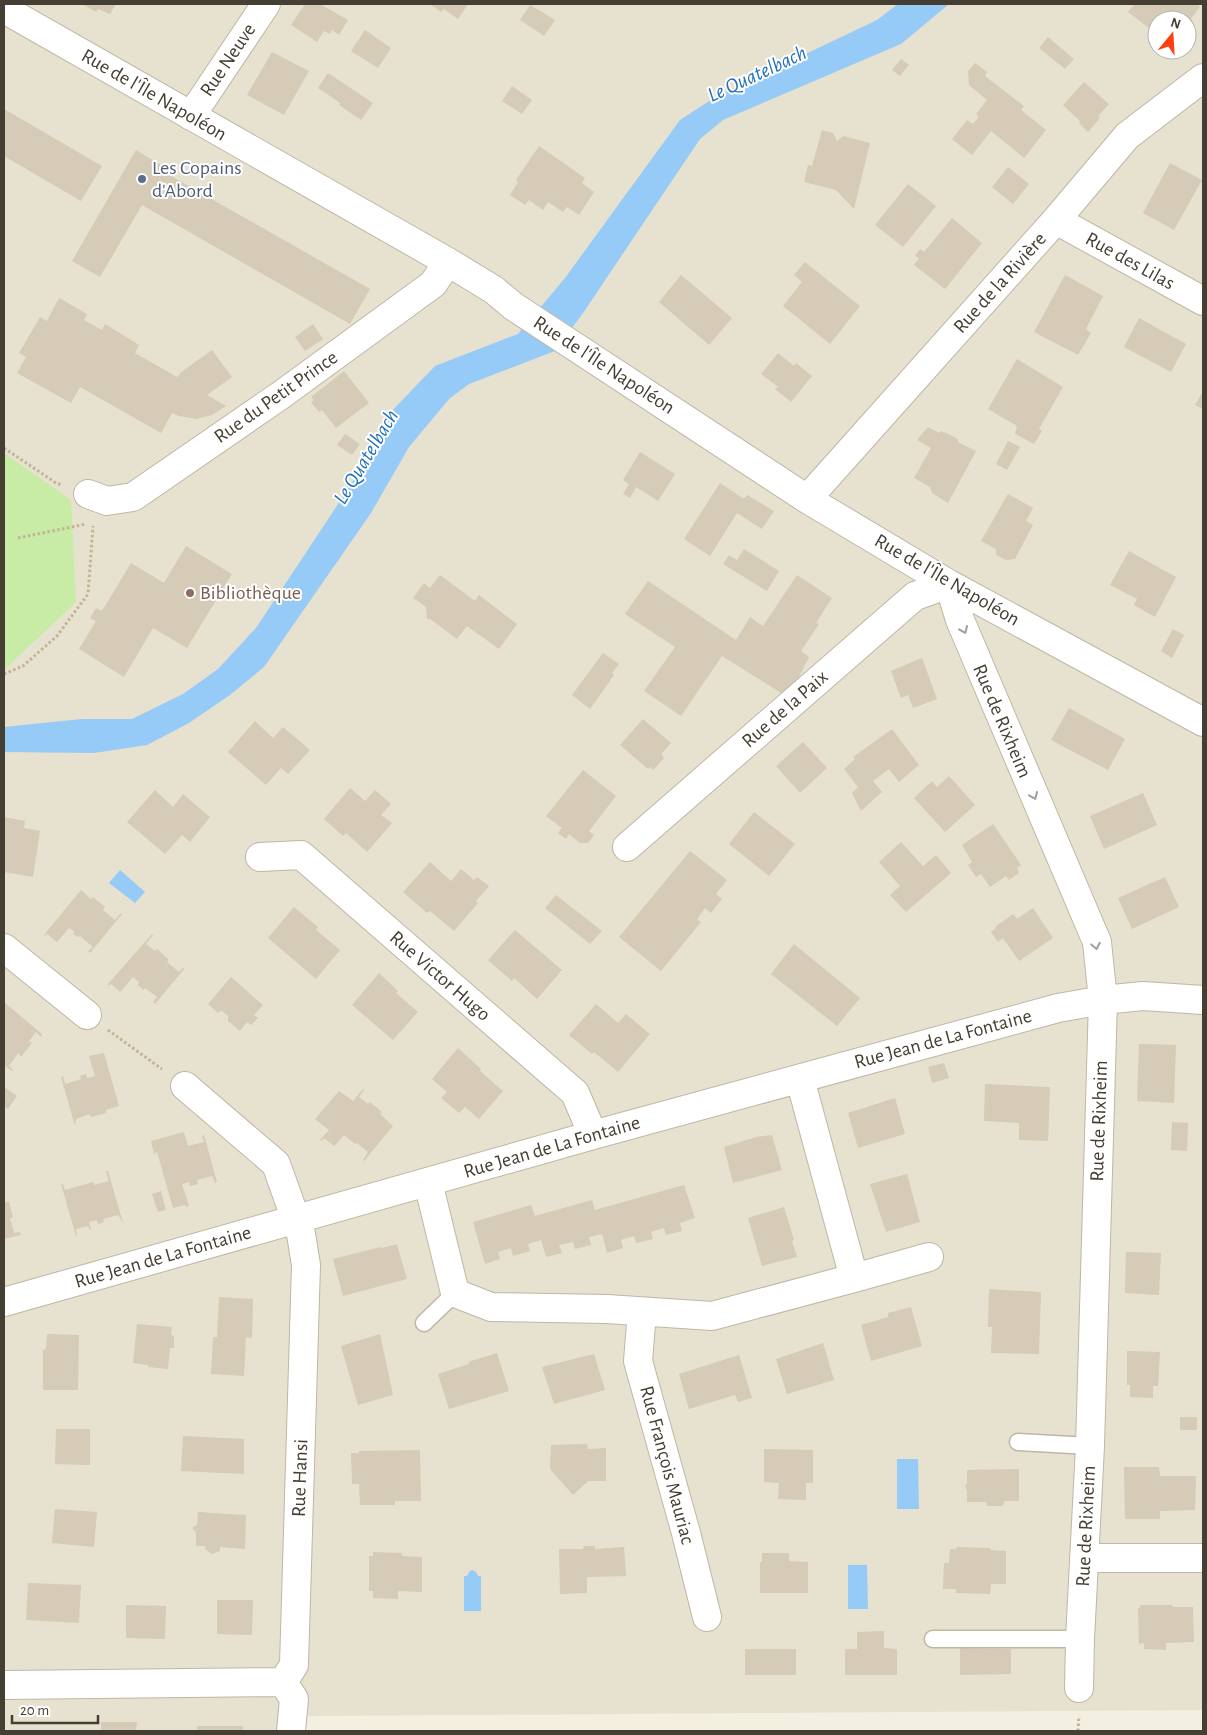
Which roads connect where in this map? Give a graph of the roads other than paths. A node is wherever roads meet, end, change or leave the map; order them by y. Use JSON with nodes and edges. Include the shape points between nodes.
{"nodes":[{"id":1,"x":266,"y":4,"type":"edge"},
{"id":2,"x":4,"y":10,"type":"edge"},
{"id":3,"x":1203,"y":78,"type":"edge"},
{"id":4,"x":191,"y":116,"type":"junction"},
{"id":5,"x":1056,"y":220,"type":"junction"},
{"id":6,"x":448,"y":262,"type":"junction"},
{"id":7,"x":1203,"y":301,"type":"edge"},
{"id":8,"x":88,"y":494,"type":"road end"},
{"id":9,"x":807,"y":500,"type":"junction"},
{"id":10,"x":949,"y":584,"type":"junction"},
{"id":11,"x":1203,"y":722,"type":"edge"},
{"id":12,"x":627,"y":847,"type":"dead end"},
{"id":13,"x":260,"y":857,"type":"dead end"},
{"id":14,"x":4,"y":948,"type":"edge"},
{"id":15,"x":1103,"y":1000,"type":"junction"},
{"id":16,"x":1203,"y":1000,"type":"edge"},
{"id":17,"x":87,"y":1015,"type":"road end"},
{"id":18,"x":800,"y":1079,"type":"junction"},
{"id":19,"x":185,"y":1086,"type":"road end"},
{"id":20,"x":593,"y":1135,"type":"junction"},
{"id":21,"x":428,"y":1182,"type":"junction"},
{"id":22,"x":296,"y":1219,"type":"junction"},
{"id":23,"x":929,"y":1257,"type":"dead end"},
{"id":24,"x":854,"y":1278,"type":"junction"},
{"id":25,"x":455,"y":1293,"type":"junction"},
{"id":26,"x":4,"y":1302,"type":"edge"},
{"id":27,"x":642,"y":1312,"type":"junction"},
{"id":28,"x":424,"y":1323,"type":"dead end"},
{"id":29,"x":1018,"y":1442,"type":"dead end"},
{"id":30,"x":1090,"y":1446,"type":"junction"},
{"id":31,"x":1084,"y":1558,"type":"junction"},
{"id":32,"x":1203,"y":1558,"type":"edge"},
{"id":33,"x":707,"y":1617,"type":"dead end"},
{"id":34,"x":933,"y":1639,"type":"dead end"},
{"id":35,"x":1080,"y":1639,"type":"junction"},
{"id":36,"x":283,"y":1682,"type":"junction"},
{"id":37,"x":4,"y":1685,"type":"edge"},
{"id":38,"x":1080,"y":1688,"type":"dead end"},
{"id":39,"x":291,"y":1731,"type":"edge"}],
"edges":[{"from":1,"to":4,"type":"street","name":"Rue Neuve"},
{"from":2,"to":4,"type":"street","name":"Rue de l'Île Napoléon"},
{"from":3,"to":5,"type":"street","name":"Rue de la Rivière","via":[[1128,136]]},
{"from":4,"to":6,"type":"street","name":"Rue de l'Île Napoléon"},
{"from":5,"to":7,"type":"street","name":"Rue des Lilas"},
{"from":5,"to":9,"type":"street","name":"Rue de la Rivière"},
{"from":6,"to":8,"type":"street","name":"Rue du Petit Prince","via":[[433,284],[281,395],[133,497],[106,501]]},
{"from":6,"to":9,"type":"street","name":"Rue de l'Île Napoléon"},
{"from":9,"to":10,"type":"street","name":"Rue de l'Île Napoléon"},
{"from":10,"to":11,"type":"street","name":"Rue de l'Île Napoléon"},
{"from":10,"to":12,"type":"street","name":"Rue de la Paix","via":[[914,596]]},
{"from":10,"to":15,"type":"street","name":"Rue de Rixheim","one_way":true,"via":[[960,620],[1097,942]]},
{"from":13,"to":20,"type":"street","name":"Rue Victor Hugo","via":[[300,855],[574,1093]]},
{"from":14,"to":17,"type":"street"},
{"from":15,"to":16,"type":"street","name":"Rue Jean de La Fontaine","via":[[1144,996]]},
{"from":15,"to":18,"type":"street","name":"Rue Jean de La Fontaine","via":[[1058,1008]]},
{"from":15,"to":30,"type":"street","name":"Rue de Rixheim"},
{"from":18,"to":20,"type":"street","name":"Rue Jean de La Fontaine"},
{"from":18,"to":24,"type":"street"},
{"from":19,"to":22,"type":"street","name":"Rue Hansi","via":[[276,1164]]},
{"from":20,"to":21,"type":"street","name":"Rue Jean de La Fontaine"},
{"from":21,"to":22,"type":"street","name":"Rue Jean de La Fontaine"},
{"from":21,"to":25,"type":"street"},
{"from":22,"to":26,"type":"street","name":"Rue Jean de La Fontaine"},
{"from":22,"to":36,"type":"street","name":"Rue Hansi","via":[[306,1265],[301,1475],[294,1665]]},
{"from":23,"to":24,"type":"street"},
{"from":24,"to":27,"type":"street","via":[[712,1316]]},
{"from":25,"to":27,"type":"street","via":[[491,1307]]},
{"from":25,"to":28,"type":"lane"},
{"from":27,"to":33,"type":"street","name":"Rue François Mauriac","via":[[638,1361]]},
{"from":29,"to":30,"type":"lane"},
{"from":30,"to":31,"type":"street","name":"Rue de Rixheim"},
{"from":31,"to":32,"type":"street"},
{"from":31,"to":35,"type":"street","name":"Rue de Rixheim"},
{"from":34,"to":35,"type":"lane"},
{"from":35,"to":38,"type":"street","name":"Rue de Rixheim"},
{"from":36,"to":37,"type":"street"},
{"from":36,"to":39,"type":"street","via":[[294,1699]]}]}
